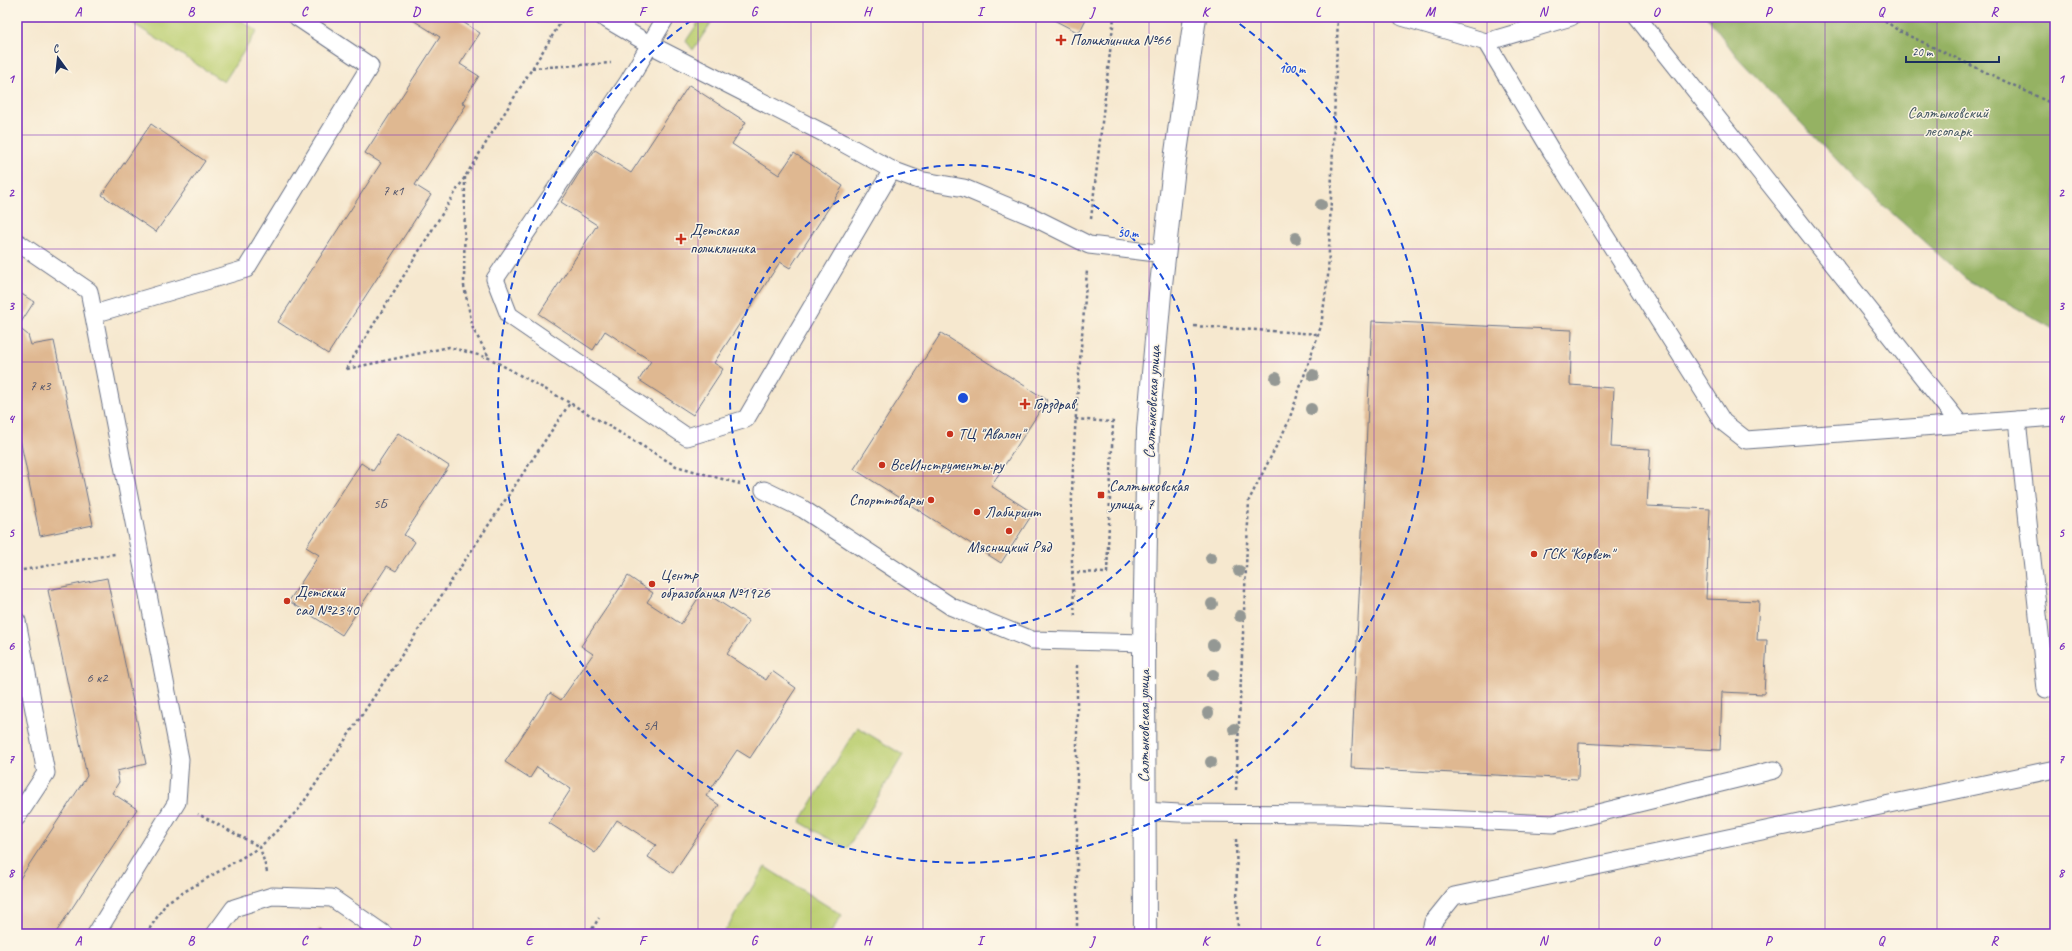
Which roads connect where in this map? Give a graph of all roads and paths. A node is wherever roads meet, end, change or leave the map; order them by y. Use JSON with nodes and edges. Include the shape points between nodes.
{"nodes":[{"id":1,"x":298,"y":17,"type":"edge"},
{"id":2,"x":564,"y":17,"type":"edge"},
{"id":3,"x":604,"y":17,"type":"edge"},
{"id":4,"x":666,"y":17,"type":"edge"},
{"id":5,"x":1114,"y":17,"type":"edge"},
{"id":6,"x":1195,"y":17,"type":"edge"},
{"id":7,"x":1338,"y":17,"type":"edge"},
{"id":8,"x":1402,"y":17,"type":"edge"},
{"id":9,"x":1571,"y":17,"type":"edge"},
{"id":10,"x":1636,"y":17,"type":"edge"},
{"id":11,"x":1880,"y":17,"type":"edge"},
{"id":12,"x":1486,"y":42,"type":"junction"},
{"id":13,"x":649,"y":44,"type":"junction"},
{"id":14,"x":641,"y":60,"type":"junction"},
{"id":15,"x":532,"y":68,"type":"junction"},
{"id":16,"x":2055,"y":105,"type":"edge"},
{"id":17,"x":892,"y":170,"type":"junction"},
{"id":18,"x":466,"y":176,"type":"junction"},
{"id":19,"x":17,"y":242,"type":"edge"},
{"id":20,"x":1089,"y":245,"type":"junction"},
{"id":21,"x":1165,"y":254,"type":"junction"},
{"id":22,"x":94,"y":314,"type":"junction"},
{"id":23,"x":1194,"y":326,"type":"dead end"},
{"id":24,"x":1318,"y":334,"type":"junction"},
{"id":25,"x":489,"y":358,"type":"junction"},
{"id":26,"x":570,"y":403,"type":"junction"},
{"id":27,"x":2054,"y":417,"type":"edge"},
{"id":28,"x":1074,"y":419,"type":"junction"},
{"id":29,"x":2017,"y":420,"type":"junction"},
{"id":30,"x":1960,"y":424,"type":"junction"},
{"id":31,"x":764,"y":490,"type":"joint"},
{"id":32,"x":140,"y":549,"type":"junction"},
{"id":33,"x":17,"y":571,"type":"edge"},
{"id":34,"x":1071,"y":572,"type":"junction"},
{"id":35,"x":17,"y":621,"type":"edge"},
{"id":36,"x":1077,"y":641,"type":"junction"},
{"id":37,"x":1144,"y":643,"type":"junction"},
{"id":38,"x":2046,"y":689,"type":"dead end"},
{"id":39,"x":2055,"y":769,"type":"edge"},
{"id":40,"x":1774,"y":770,"type":"dead end"},
{"id":41,"x":177,"y":802,"type":"junction"},
{"id":42,"x":1145,"y":811,"type":"junction"},
{"id":43,"x":1235,"y":813,"type":"junction"},
{"id":44,"x":17,"y":817,"type":"edge"},
{"id":45,"x":260,"y":848,"type":"junction"},
{"id":46,"x":272,"y":896,"type":"junction"},
{"id":47,"x":599,"y":918,"type":"dead end"},
{"id":48,"x":96,"y":934,"type":"edge"},
{"id":49,"x":146,"y":934,"type":"edge"},
{"id":50,"x":215,"y":934,"type":"edge"},
{"id":51,"x":384,"y":934,"type":"edge"},
{"id":52,"x":589,"y":934,"type":"edge"},
{"id":53,"x":1077,"y":934,"type":"edge"},
{"id":54,"x":1145,"y":934,"type":"edge"},
{"id":55,"x":1238,"y":934,"type":"edge"},
{"id":56,"x":1430,"y":934,"type":"edge"}],
"edges":[{"from":1,"to":22,"type":"lane","via":[[370,66],[246,270]]},
{"from":2,"to":15,"type":"path"},
{"from":3,"to":13,"type":"lane"},
{"from":4,"to":13,"type":"lane"},
{"from":5,"to":20,"type":"path"},
{"from":6,"to":21,"type":"street","name":"Салтыковская улица"},
{"from":7,"to":24,"type":"path","via":[[1328,276]]},
{"from":8,"to":12,"type":"lane"},
{"from":9,"to":12,"type":"lane"},
{"from":10,"to":30,"type":"lane"},
{"from":11,"to":16,"type":"path","via":[[1899,31]]},
{"from":12,"to":30,"type":"lane","via":[[1552,152],[1723,422],[1746,440]]},
{"from":13,"to":14,"type":"lane"},
{"from":13,"to":17,"type":"lane"},
{"from":14,"to":15,"type":"path"},
{"from":14,"to":17,"type":"lane","via":[[495,279],[509,315],[687,437],[746,419]]},
{"from":15,"to":18,"type":"path"},
{"from":17,"to":20,"type":"lane","via":[[919,180],[964,188],[1033,217]]},
{"from":18,"to":25,"type":"path","via":[[464,286],[473,329]]},
{"from":18,"to":25,"type":"path","via":[[346,369],[449,347]]},
{"from":19,"to":22,"type":"lane","via":[[89,291]]},
{"from":20,"to":21,"type":"lane"},
{"from":20,"to":28,"type":"path"},
{"from":21,"to":37,"type":"street","name":"Салтыковская улица","via":[[1157,316],[1148,430]]},
{"from":22,"to":32,"type":"lane"},
{"from":23,"to":24,"type":"path"},
{"from":24,"to":43,"type":"path","via":[[1288,423],[1249,500]]},
{"from":25,"to":26,"type":"path"},
{"from":26,"to":31,"type":"path","via":[[676,466]]},
{"from":26,"to":45,"type":"path","via":[[299,809]]},
{"from":27,"to":29,"type":"lane"},
{"from":28,"to":34,"type":"path"},
{"from":28,"to":34,"type":"path","via":[[1113,422],[1107,573]]},
{"from":29,"to":30,"type":"lane"},
{"from":29,"to":38,"type":"lane"},
{"from":31,"to":36,"type":"lane","via":[[803,509],[952,607],[1032,640]]},
{"from":32,"to":33,"type":"path"},
{"from":32,"to":41,"type":"lane","via":[[180,759]]},
{"from":34,"to":36,"type":"path"},
{"from":35,"to":44,"type":"lane","via":[[46,773]]},
{"from":36,"to":37,"type":"lane"},
{"from":36,"to":53,"type":"path"},
{"from":37,"to":42,"type":"street","name":"Салтыковская улица"},
{"from":39,"to":56,"type":"lane","via":[[1454,896],[1433,922]]},
{"from":40,"to":43,"type":"lane","via":[[1553,824],[1335,814]]},
{"from":41,"to":45,"type":"path"},
{"from":41,"to":48,"type":"lane"},
{"from":42,"to":43,"type":"lane"},
{"from":42,"to":54,"type":"street","name":"Салтыковская улица"},
{"from":43,"to":55,"type":"path"},
{"from":45,"to":46,"type":"path"},
{"from":45,"to":49,"type":"path","via":[[167,902]]},
{"from":46,"to":50,"type":"lane","via":[[234,908]]},
{"from":46,"to":51,"type":"lane","via":[[332,898]]},
{"from":47,"to":52,"type":"path"}]}
